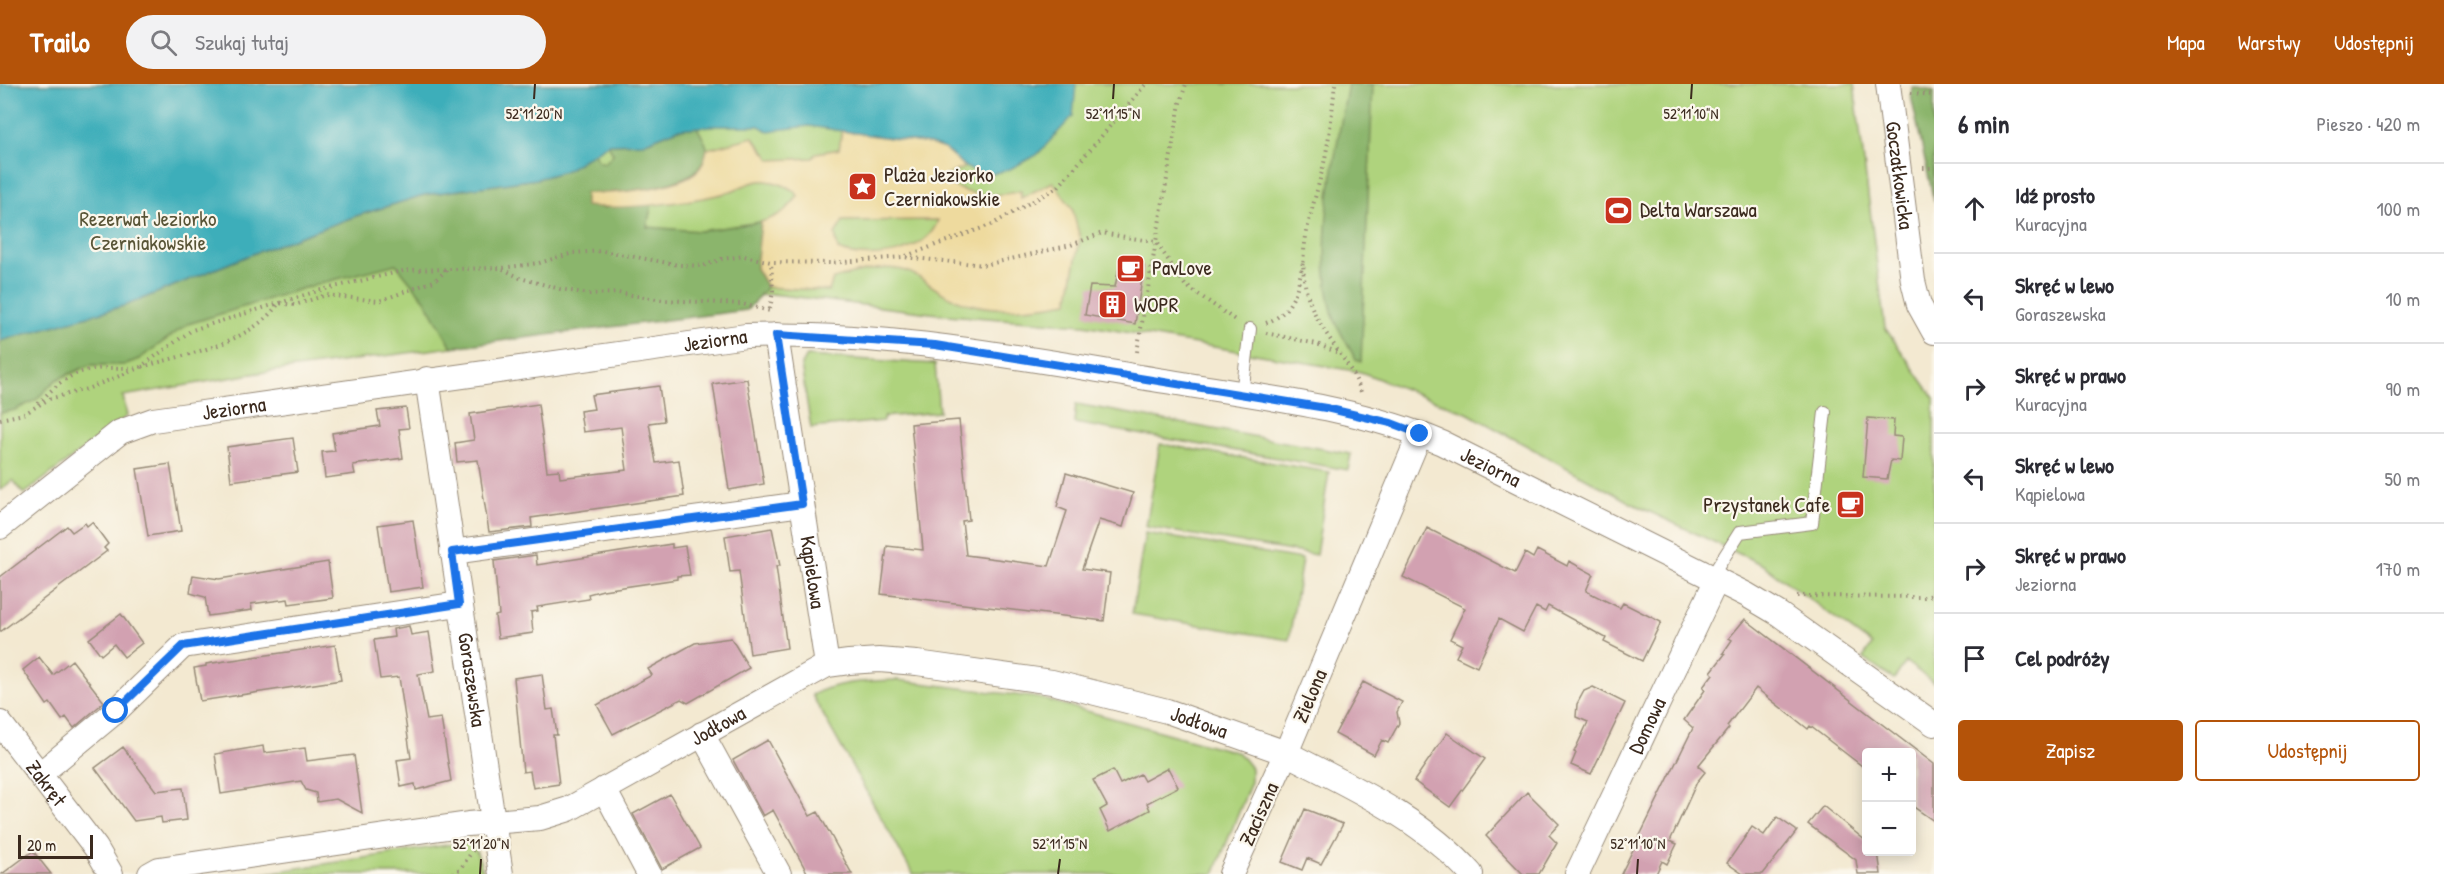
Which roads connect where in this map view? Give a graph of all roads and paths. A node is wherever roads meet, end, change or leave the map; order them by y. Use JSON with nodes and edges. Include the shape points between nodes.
{"nodes":[{"id":1,"x":1146,"y":84,"type":"edge"},
{"id":2,"x":1186,"y":84,"type":"edge"},
{"id":3,"x":1335,"y":84,"type":"edge"},
{"id":4,"x":1888,"y":84,"type":"edge"},
{"id":5,"x":1156,"y":242,"type":"junction"},
{"id":6,"x":1304,"y":255,"type":"junction"},
{"id":7,"x":902,"y":257,"type":"junction"},
{"id":8,"x":771,"y":262,"type":"junction"},
{"id":9,"x":502,"y":268,"type":"junction"},
{"id":10,"x":448,"y":269,"type":"junction"},
{"id":11,"x":279,"y":303,"type":"junction"},
{"id":12,"x":770,"y":309,"type":"junction"},
{"id":13,"x":1246,"y":327,"type":"junction"},
{"id":14,"x":1934,"y":332,"type":"edge"},
{"id":15,"x":776,"y":335,"type":"junction"},
{"id":16,"x":1341,"y":354,"type":"junction"},
{"id":17,"x":139,"y":368,"type":"junction"},
{"id":18,"x":1133,"y":376,"type":"junction"},
{"id":19,"x":428,"y":379,"type":"junction"},
{"id":20,"x":1242,"y":394,"type":"junction"},
{"id":21,"x":36,"y":407,"type":"junction"},
{"id":22,"x":1825,"y":412,"type":"dead end"},
{"id":23,"x":1362,"y":416,"type":"junction"},
{"id":24,"x":0,"y":419,"type":"edge"},
{"id":25,"x":1420,"y":434,"type":"junction"},
{"id":26,"x":802,"y":504,"type":"junction"},
{"id":27,"x":0,"y":527,"type":"edge"},
{"id":28,"x":452,"y":552,"type":"junction"},
{"id":29,"x":1714,"y":578,"type":"junction"},
{"id":30,"x":1934,"y":595,"type":"edge"},
{"id":31,"x":1796,"y":596,"type":"dead end"},
{"id":32,"x":459,"y":604,"type":"junction"},
{"id":33,"x":827,"y":665,"type":"junction"},
{"id":34,"x":0,"y":723,"type":"edge"},
{"id":35,"x":1934,"y":724,"type":"edge"},
{"id":36,"x":702,"y":734,"type":"junction"},
{"id":37,"x":1286,"y":753,"type":"junction"},
{"id":38,"x":40,"y":774,"type":"junction"},
{"id":39,"x":604,"y":789,"type":"junction"},
{"id":40,"x":492,"y":822,"type":"junction"},
{"id":41,"x":111,"y":874,"type":"edge"},
{"id":42,"x":150,"y":874,"type":"edge"},
{"id":43,"x":501,"y":874,"type":"edge"},
{"id":44,"x":649,"y":874,"type":"edge"},
{"id":45,"x":779,"y":874,"type":"edge"},
{"id":46,"x":1232,"y":874,"type":"edge"},
{"id":47,"x":1471,"y":874,"type":"edge"},
{"id":48,"x":1577,"y":874,"type":"edge"}],
"edges":[{"from":1,"to":7,"type":"path","via":[[1059,186],[993,224]]},
{"from":2,"to":5,"type":"path"},
{"from":3,"to":6,"type":"path","via":[[1322,173],[1311,205]]},
{"from":4,"to":14,"type":"street","name":"Goczałkowicka","via":[[1913,280],[1919,306]]},
{"from":5,"to":7,"type":"path","via":[[1102,233],[1071,245],[985,265]]},
{"from":5,"to":13,"type":"path","via":[[1185,285]]},
{"from":5,"to":18,"type":"path"},
{"from":6,"to":13,"type":"path","via":[[1298,288],[1285,313]]},
{"from":6,"to":16,"type":"path","via":[[1310,303],[1325,334]]},
{"from":7,"to":8,"type":"path","via":[[831,264]]},
{"from":8,"to":9,"type":"path","via":[[744,256],[703,266],[679,265],[603,251],[573,253]]},
{"from":8,"to":12,"type":"path"},
{"from":9,"to":10,"type":"path"},
{"from":9,"to":12,"type":"path","via":[[540,284],[589,294],[618,293]]},
{"from":10,"to":11,"type":"path","via":[[388,273]]},
{"from":10,"to":11,"type":"path","via":[[434,281],[379,301],[326,295],[295,305]]},
{"from":11,"to":17,"type":"path","via":[[192,330]]},
{"from":11,"to":17,"type":"path","via":[[272,313],[230,341]]},
{"from":12,"to":15,"type":"path"},
{"from":13,"to":16,"type":"path","via":[[1317,344]]},
{"from":13,"to":20,"type":"lane"},
{"from":15,"to":18,"type":"street","name":"Jeziorna","via":[[935,345]]},
{"from":15,"to":19,"type":"street","name":"Jeziorna"},
{"from":15,"to":26,"type":"street","name":"Kąpielowa"},
{"from":16,"to":23,"type":"path","via":[[1361,390]]},
{"from":17,"to":21,"type":"path"},
{"from":17,"to":21,"type":"path","via":[[86,369],[56,383]]},
{"from":18,"to":20,"type":"street","name":"Jeziorna"},
{"from":19,"to":27,"type":"street","name":"Jeziorna","via":[[137,424],[120,432]]},
{"from":19,"to":28,"type":"street","name":"Goraszewska"},
{"from":20,"to":23,"type":"street","name":"Jeziorna"},
{"from":21,"to":24,"type":"path"},
{"from":22,"to":29,"type":"lane","via":[[1812,523],[1740,532]]},
{"from":23,"to":25,"type":"street","name":"Jeziorna"},
{"from":25,"to":29,"type":"street","name":"Jeziorna"},
{"from":25,"to":37,"type":"street","name":"Zielona"},
{"from":26,"to":28,"type":"street"},
{"from":26,"to":33,"type":"street","name":"Kąpielowa"},
{"from":28,"to":32,"type":"street","name":"Goraszewska"},
{"from":29,"to":35,"type":"street","name":"Jeziorna","via":[[1779,614]]},
{"from":29,"to":48,"type":"street","name":"Domowa"},
{"from":30,"to":31,"type":"path"},
{"from":32,"to":38,"type":"street","via":[[183,646],[116,711]]},
{"from":32,"to":40,"type":"street","name":"Goraszewska"},
{"from":33,"to":36,"type":"street","name":"Jodłowa"},
{"from":33,"to":37,"type":"street","name":"Jodłowa","via":[[879,660],[1052,682],[1167,711]]},
{"from":34,"to":38,"type":"street","name":"Zakręt"},
{"from":36,"to":39,"type":"street","name":"Jodłowa"},
{"from":36,"to":45,"type":"street"},
{"from":37,"to":46,"type":"street","name":"Zaciszna"},
{"from":37,"to":47,"type":"street","via":[[1379,801],[1439,843]]},
{"from":38,"to":41,"type":"street","name":"Zakręt"},
{"from":39,"to":40,"type":"street","name":"Jodłowa","via":[[569,809],[540,818]]},
{"from":39,"to":44,"type":"street"},
{"from":40,"to":42,"type":"street","name":"Jodłowa","via":[[159,868]]},
{"from":40,"to":43,"type":"street","name":"Goraszewska"}]}
